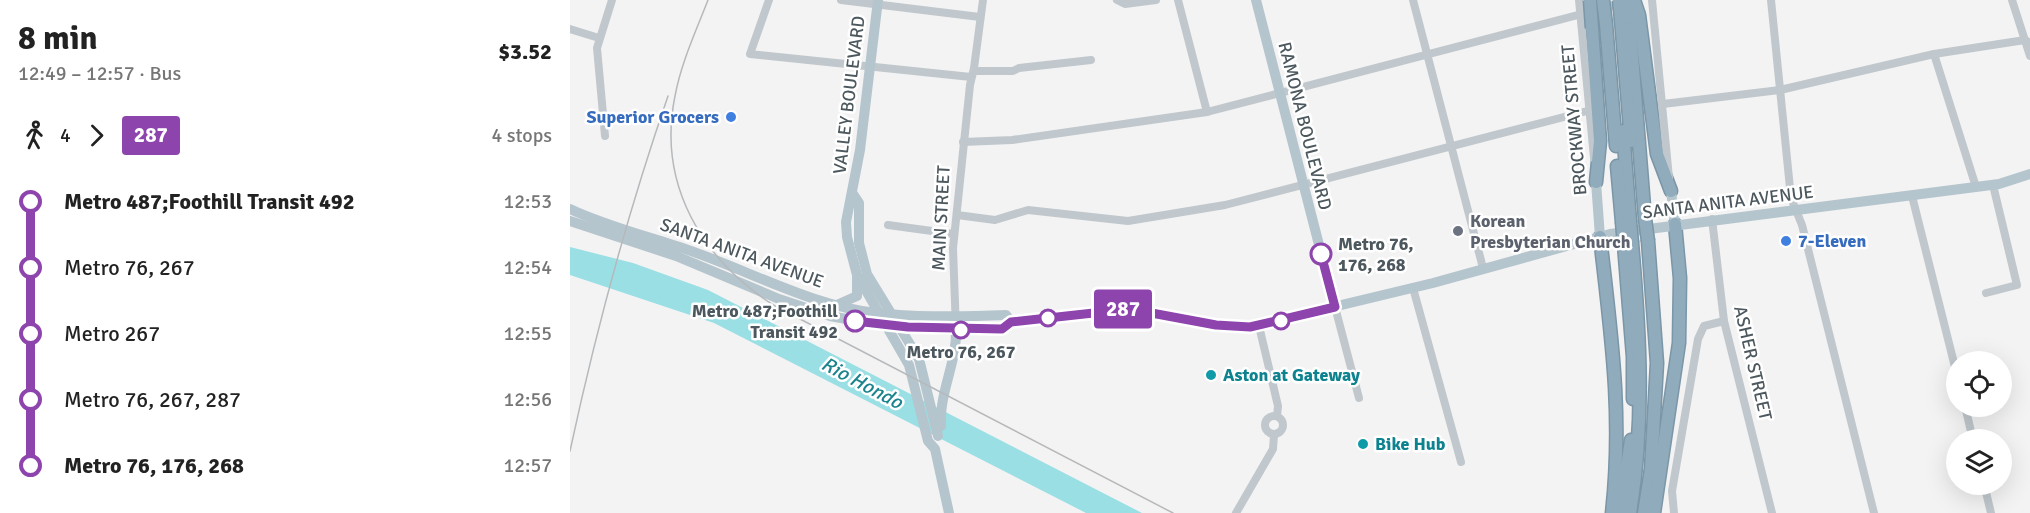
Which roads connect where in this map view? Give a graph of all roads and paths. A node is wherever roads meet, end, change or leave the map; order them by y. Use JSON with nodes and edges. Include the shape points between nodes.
{"nodes":[{"id":1,"x":612,"y":0,"type":"edge"},
{"id":2,"x":769,"y":0,"type":"edge"},
{"id":3,"x":841,"y":0,"type":"edge"},
{"id":4,"x":982,"y":0,"type":"edge"},
{"id":5,"x":1117,"y":0,"type":"edge"},
{"id":6,"x":1156,"y":0,"type":"edge"},
{"id":7,"x":1178,"y":0,"type":"edge"},
{"id":8,"x":1256,"y":0,"type":"edge"},
{"id":9,"x":1413,"y":0,"type":"edge"},
{"id":10,"x":1579,"y":0,"type":"edge"},
{"id":11,"x":1590,"y":0,"type":"edge"},
{"id":12,"x":1603,"y":0,"type":"edge"},
{"id":13,"x":1610,"y":0,"type":"edge"},
{"id":14,"x":1618,"y":0,"type":"edge"},
{"id":15,"x":1627,"y":0,"type":"edge"},
{"id":16,"x":1635,"y":0,"type":"edge"},
{"id":17,"x":1652,"y":0,"type":"edge"},
{"id":18,"x":1771,"y":0,"type":"edge"},
{"id":19,"x":2012,"y":0,"type":"edge"},
{"id":20,"x":878,"y":2,"type":"edge"},
{"id":21,"x":1580,"y":15,"type":"junction"},
{"id":22,"x":980,"y":17,"type":"junction"},
{"id":23,"x":1622,"y":20,"type":"junction"},
{"id":24,"x":570,"y":28,"type":"edge"},
{"id":25,"x":599,"y":38,"type":"junction"},
{"id":26,"x":2027,"y":42,"type":"edge"},
{"id":27,"x":1427,"y":53,"type":"junction"},
{"id":28,"x":1934,"y":54,"type":"junction"},
{"id":29,"x":2030,"y":56,"type":"edge"},
{"id":30,"x":1091,"y":60,"type":"dead end"},
{"id":31,"x":870,"y":67,"type":"junction"},
{"id":32,"x":972,"y":74,"type":"junction"},
{"id":33,"x":1780,"y":90,"type":"junction"},
{"id":34,"x":1280,"y":93,"type":"junction"},
{"id":35,"x":1663,"y":104,"type":"junction"},
{"id":36,"x":1591,"y":110,"type":"junction"},
{"id":37,"x":1207,"y":112,"type":"junction"},
{"id":38,"x":606,"y":136,"type":"dead end"},
{"id":39,"x":963,"y":142,"type":"junction"},
{"id":40,"x":1452,"y":145,"type":"junction"},
{"id":41,"x":2030,"y":174,"type":"edge"},
{"id":42,"x":1596,"y":183,"type":"junction"},
{"id":43,"x":1303,"y":185,"type":"junction"},
{"id":44,"x":1994,"y":185,"type":"junction"},
{"id":45,"x":1976,"y":188,"type":"junction"},
{"id":46,"x":1671,"y":190,"type":"junction"},
{"id":47,"x":853,"y":194,"type":"junction"},
{"id":48,"x":1912,"y":196,"type":"junction"},
{"id":49,"x":570,"y":209,"type":"edge"},
{"id":50,"x":1797,"y":210,"type":"junction"},
{"id":51,"x":957,"y":215,"type":"junction"},
{"id":52,"x":1712,"y":219,"type":"junction"},
{"id":53,"x":1634,"y":220,"type":"junction"},
{"id":54,"x":570,"y":221,"type":"edge"},
{"id":55,"x":1675,"y":224,"type":"junction"},
{"id":56,"x":888,"y":225,"type":"dead end"},
{"id":57,"x":954,"y":234,"type":"junction"},
{"id":58,"x":1600,"y":237,"type":"junction"},
{"id":59,"x":1636,"y":243,"type":"junction"},
{"id":60,"x":1483,"y":268,"type":"junction"},
{"id":61,"x":857,"y":275,"type":"junction"},
{"id":62,"x":1413,"y":288,"type":"junction"},
{"id":63,"x":1986,"y":293,"type":"dead end"},
{"id":64,"x":803,"y":295,"type":"junction"},
{"id":65,"x":783,"y":300,"type":"junction"},
{"id":66,"x":836,"y":304,"type":"junction"},
{"id":67,"x":1335,"y":307,"type":"junction"},
{"id":68,"x":878,"y":313,"type":"junction"},
{"id":69,"x":890,"y":314,"type":"junction"},
{"id":70,"x":956,"y":315,"type":"junction"},
{"id":71,"x":1724,"y":321,"type":"junction"},
{"id":72,"x":1011,"y":322,"type":"junction"},
{"id":73,"x":885,"y":326,"type":"junction"},
{"id":74,"x":1258,"y":326,"type":"junction"},
{"id":75,"x":899,"y":327,"type":"junction"},
{"id":76,"x":956,"y":330,"type":"junction"},
{"id":77,"x":1951,"y":351,"type":"edge"},
{"id":78,"x":1359,"y":398,"type":"dead end"},
{"id":79,"x":1277,"y":416,"type":"junction"},
{"id":80,"x":1274,"y":435,"type":"junction"},
{"id":81,"x":938,"y":436,"type":"junction"},
{"id":82,"x":935,"y":449,"type":"junction"},
{"id":83,"x":1461,"y":462,"type":"dead end"},
{"id":84,"x":1987,"y":495,"type":"edge"},
{"id":85,"x":948,"y":513,"type":"edge"},
{"id":86,"x":1236,"y":513,"type":"edge"},
{"id":87,"x":1612,"y":513,"type":"edge"},
{"id":88,"x":1620,"y":513,"type":"edge"},
{"id":89,"x":1630,"y":513,"type":"edge"},
{"id":90,"x":1638,"y":513,"type":"edge"},
{"id":91,"x":1644,"y":513,"type":"edge"},
{"id":92,"x":1654,"y":513,"type":"edge"},
{"id":93,"x":1674,"y":513,"type":"edge"},
{"id":94,"x":1772,"y":513,"type":"edge"},
{"id":95,"x":1874,"y":513,"type":"edge"},
{"id":96,"x":1991,"y":513,"type":"edge"}],
"edges":[{"from":1,"to":25,"type":"street"},
{"from":2,"to":31,"type":"street","via":[[750,54]]},
{"from":3,"to":20,"type":"street"},
{"from":4,"to":22,"type":"street","name":"MAIN STREET"},
{"from":5,"to":6,"type":"street","via":[[1125,4]]},
{"from":7,"to":37,"type":"street"},
{"from":8,"to":34,"type":"main road","name":"RAMONA BOULEVARD"},
{"from":9,"to":27,"type":"street"},
{"from":10,"to":21,"type":"street","name":"BROCKWAY STREET"},
{"from":11,"to":42,"type":"highway","bridge":true,"via":[[1600,141]]},
{"from":12,"to":23,"type":"highway","bridge":true},
{"from":13,"to":23,"type":"highway"},
{"from":14,"to":23,"type":"highway","bridge":true},
{"from":15,"to":23,"type":"highway","bridge":true},
{"from":16,"to":21,"type":"street"},
{"from":16,"to":23,"type":"highway","bridge":true},
{"from":17,"to":35,"type":"street"},
{"from":18,"to":33,"type":"street"},
{"from":19,"to":26,"type":"street"},
{"from":20,"to":22,"type":"street"},
{"from":20,"to":31,"type":"main road","name":"VALLEY BOULEVARD"},
{"from":21,"to":27,"type":"street"},
{"from":21,"to":36,"type":"street","name":"BROCKWAY STREET"},
{"from":22,"to":32,"type":"street","name":"MAIN STREET"},
{"from":23,"to":46,"type":"highway","via":[[1657,154]]},
{"from":23,"to":53,"type":"highway"},
{"from":23,"to":53,"type":"highway"},
{"from":24,"to":25,"type":"street"},
{"from":25,"to":38,"type":"street"},
{"from":26,"to":28,"type":"street"},
{"from":26,"to":29,"type":"street"},
{"from":27,"to":34,"type":"street"},
{"from":27,"to":40,"type":"street"},
{"from":28,"to":33,"type":"street"},
{"from":28,"to":45,"type":"street"},
{"from":30,"to":32,"type":"street"},
{"from":31,"to":32,"type":"street"},
{"from":31,"to":47,"type":"main road","name":"VALLEY BOULEVARD"},
{"from":32,"to":39,"type":"street","name":"MAIN STREET"},
{"from":33,"to":35,"type":"street"},
{"from":33,"to":50,"type":"street","via":[[1791,198]]},
{"from":34,"to":37,"type":"street"},
{"from":34,"to":43,"type":"main road","name":"RAMONA BOULEVARD"},
{"from":35,"to":46,"type":"street"},
{"from":36,"to":40,"type":"street"},
{"from":36,"to":42,"type":"street","name":"BROCKWAY STREET"},
{"from":37,"to":39,"type":"street","via":[[1012,140]]},
{"from":39,"to":51,"type":"street","name":"MAIN STREET"},
{"from":40,"to":43,"type":"street"},
{"from":40,"to":60,"type":"street"},
{"from":41,"to":44,"type":"main road","name":"SANTA ANITA AVENUE"},
{"from":42,"to":58,"type":"main road","name":"BROCKWAY STREET"},
{"from":43,"to":51,"type":"street","via":[[1225,205],[1128,221],[1028,210],[995,220]]},
{"from":43,"to":67,"type":"main road","name":"RAMONA BOULEVARD"},
{"from":44,"to":45,"type":"main road","name":"SANTA ANITA AVENUE"},
{"from":44,"to":63,"type":"street","via":[[2017,285]]},
{"from":45,"to":48,"type":"main road","name":"SANTA ANITA AVENUE"},
{"from":46,"to":55,"type":"main road"},
{"from":47,"to":61,"type":"main road","name":"VALLEY BOULEVARD","via":[[846,222]]},
{"from":47,"to":69,"type":"main road","name":"VALLEY BOULEVARD","via":[[859,203],[863,263]]},
{"from":48,"to":50,"type":"main road","name":"SANTA ANITA AVENUE"},
{"from":48,"to":77,"type":"street"},
{"from":49,"to":64,"type":"main road","name":"SANTA ANITA AVENUE","via":[[728,264]]},
{"from":50,"to":52,"type":"main road","name":"SANTA ANITA AVENUE"},
{"from":50,"to":95,"type":"street"},
{"from":51,"to":57,"type":"street","name":"MAIN STREET"},
{"from":52,"to":55,"type":"main road","name":"SANTA ANITA AVENUE"},
{"from":52,"to":71,"type":"street","name":"ASHER STREET"},
{"from":53,"to":59,"type":"highway","bridge":true},
{"from":53,"to":59,"type":"highway","bridge":true},
{"from":54,"to":65,"type":"main road","name":"SANTA ANITA AVENUE","via":[[676,256]]},
{"from":55,"to":58,"type":"main road","name":"SANTA ANITA AVENUE"},
{"from":55,"to":92,"type":"highway","via":[[1680,278],[1679,343]]},
{"from":56,"to":57,"type":"street"},
{"from":57,"to":70,"type":"street","name":"MAIN STREET"},
{"from":58,"to":60,"type":"main road","name":"SANTA ANITA AVENUE"},
{"from":58,"to":87,"type":"highway","via":[[1617,400]]},
{"from":59,"to":88,"type":"highway","via":[[1632,428]]},
{"from":59,"to":89,"type":"highway","via":[[1641,382]]},
{"from":59,"to":90,"type":"highway","via":[[1649,365]]},
{"from":59,"to":91,"type":"highway","via":[[1657,363],[1651,469]]},
{"from":60,"to":62,"type":"main road","name":"SANTA ANITA AVENUE"},
{"from":61,"to":66,"type":"main road","via":[[857,296]]},
{"from":61,"to":68,"type":"main road","name":"VALLEY BOULEVARD"},
{"from":62,"to":67,"type":"main road","name":"SANTA ANITA AVENUE"},
{"from":62,"to":83,"type":"street"},
{"from":64,"to":65,"type":"main road","via":[[798,300]]},
{"from":64,"to":66,"type":"main road","name":"SANTA ANITA AVENUE"},
{"from":65,"to":73,"type":"main road","name":"SANTA ANITA AVENUE"},
{"from":66,"to":68,"type":"main road","name":"SANTA ANITA AVENUE"},
{"from":67,"to":74,"type":"main road","name":"SANTA ANITA AVENUE"},
{"from":67,"to":78,"type":"street","name":"RAMONA BOULEVARD"},
{"from":68,"to":69,"type":"main road","name":"SANTA ANITA AVENUE"},
{"from":68,"to":73,"type":"main road","name":"VALLEY BOULEVARD"},
{"from":69,"to":70,"type":"main road","name":"SANTA ANITA AVENUE"},
{"from":69,"to":75,"type":"main road","name":"VALLEY BOULEVARD"},
{"from":70,"to":72,"type":"main road","name":"SANTA ANITA AVENUE","via":[[1006,315]]},
{"from":70,"to":76,"type":"street","name":"MAIN STREET"},
{"from":71,"to":93,"type":"street","via":[[1704,326],[1698,339],[1672,491]]},
{"from":71,"to":94,"type":"street","name":"ASHER STREET"},
{"from":72,"to":74,"type":"main road","name":"SANTA ANITA AVENUE","via":[[1130,309],[1227,326]]},
{"from":72,"to":76,"type":"main road","name":"SANTA ANITA AVENUE","via":[[1002,329]]},
{"from":73,"to":75,"type":"main road","name":"SANTA ANITA AVENUE"},
{"from":73,"to":82,"type":"main road","name":"VALLEY BOULEVARD","via":[[913,375],[928,441]]},
{"from":74,"to":79,"type":"street","via":[[1278,406]]},
{"from":75,"to":76,"type":"main road","name":"SANTA ANITA AVENUE"},
{"from":75,"to":81,"type":"main road","name":"VALLEY BOULEVARD","via":[[926,380]]},
{"from":76,"to":81,"type":"main road","name":"MAIN STREET"},
{"from":79,"to":80,"type":"street","via":[[1283,428]]},
{"from":79,"to":80,"type":"street","via":[[1269,418],[1265,425]]},
{"from":80,"to":86,"type":"street","via":[[1273,449]]},
{"from":81,"to":82,"type":"main road","name":"VALLEY BOULEVARD"},
{"from":82,"to":85,"type":"main road","name":"VALLEY BOULEVARD"},
{"from":84,"to":96,"type":"street"}]}
